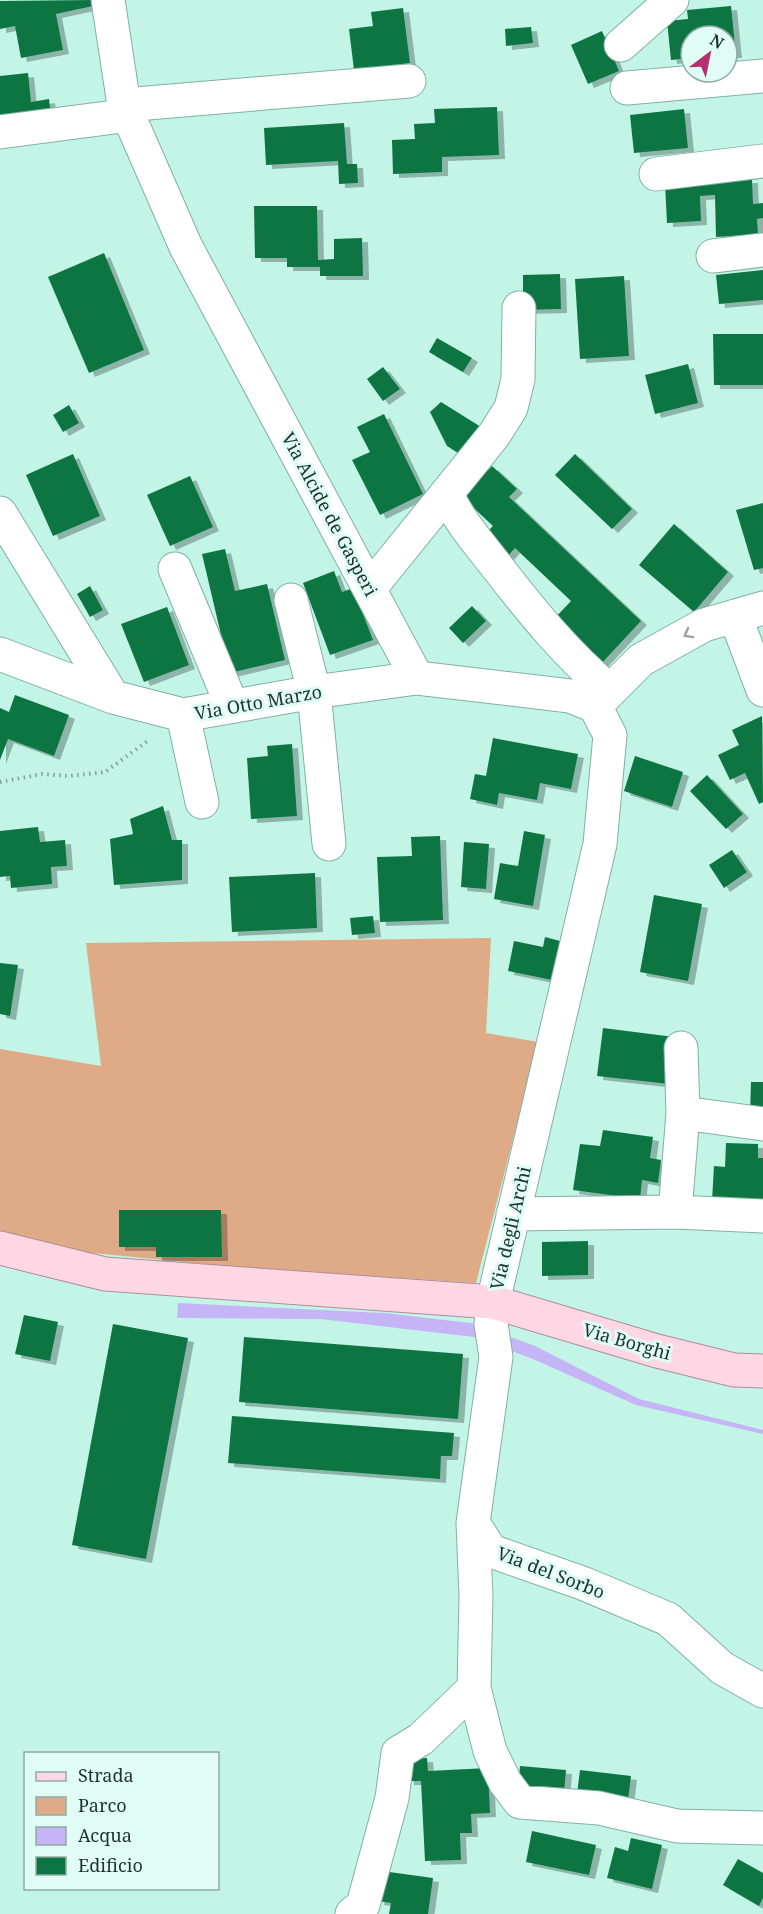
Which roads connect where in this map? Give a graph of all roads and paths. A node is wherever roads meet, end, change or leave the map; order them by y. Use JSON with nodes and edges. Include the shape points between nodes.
{"nodes":[{"id":1,"x":108,"y":0,"type":"edge"},
{"id":2,"x":672,"y":0,"type":"edge"},
{"id":3,"x":621,"y":45,"type":"dead end"},
{"id":4,"x":763,"y":76,"type":"edge"},
{"id":5,"x":408,"y":81,"type":"dead end"},
{"id":6,"x":627,"y":88,"type":"dead end"},
{"id":7,"x":127,"y":110,"type":"junction"},
{"id":8,"x":0,"y":132,"type":"edge"},
{"id":9,"x":763,"y":161,"type":"edge"},
{"id":10,"x":656,"y":174,"type":"dead end"},
{"id":11,"x":763,"y":250,"type":"edge"},
{"id":12,"x":713,"y":256,"type":"dead end"},
{"id":13,"x":519,"y":309,"type":"dead end"},
{"id":14,"x":447,"y":495,"type":"junction"},
{"id":15,"x":0,"y":513,"type":"edge"},
{"id":16,"x":175,"y":569,"type":"dead end"},
{"id":17,"x":370,"y":588,"type":"junction"},
{"id":18,"x":291,"y":600,"type":"dead end"},
{"id":19,"x":749,"y":612,"type":"edge"},
{"id":20,"x":0,"y":654,"type":"edge"},
{"id":21,"x":417,"y":678,"type":"junction"},
{"id":22,"x":763,"y":690,"type":"edge"},
{"id":23,"x":314,"y":692,"type":"junction"},
{"id":24,"x":113,"y":698,"type":"junction"},
{"id":25,"x":602,"y":699,"type":"junction"},
{"id":26,"x":232,"y":706,"type":"junction"},
{"id":27,"x":183,"y":715,"type":"junction"},
{"id":28,"x":0,"y":782,"type":"edge"},
{"id":29,"x":202,"y":802,"type":"dead end"},
{"id":30,"x":329,"y":844,"type":"dead end"},
{"id":31,"x":681,"y":1048,"type":"dead end"},
{"id":32,"x":683,"y":1113,"type":"junction"},
{"id":33,"x":763,"y":1124,"type":"edge"},
{"id":34,"x":675,"y":1212,"type":"junction"},
{"id":35,"x":513,"y":1214,"type":"junction"},
{"id":36,"x":763,"y":1216,"type":"edge"},
{"id":37,"x":0,"y":1248,"type":"edge"},
{"id":38,"x":492,"y":1313,"type":"junction"},
{"id":39,"x":763,"y":1371,"type":"edge"},
{"id":40,"x":473,"y":1523,"type":"junction"},
{"id":41,"x":474,"y":1688,"type":"junction"},
{"id":42,"x":763,"y":1691,"type":"edge"},
{"id":43,"x":763,"y":1828,"type":"edge"},
{"id":44,"x":352,"y":1914,"type":"edge"}],
"edges":[{"from":1,"to":7,"type":"street","name":"Via Alcide de Gasperi"},
{"from":2,"to":3,"type":"street"},
{"from":4,"to":6,"type":"street"},
{"from":5,"to":7,"type":"street"},
{"from":7,"to":8,"type":"street"},
{"from":7,"to":17,"type":"street","name":"Via Alcide de Gasperi","via":[[186,247]]},
{"from":9,"to":10,"type":"street"},
{"from":11,"to":12,"type":"street"},
{"from":13,"to":14,"type":"street","via":[[518,379],[511,408]]},
{"from":14,"to":17,"type":"street"},
{"from":14,"to":25,"type":"street","via":[[457,516]]},
{"from":15,"to":24,"type":"street"},
{"from":16,"to":26,"type":"street"},
{"from":17,"to":21,"type":"street","name":"Via Alcide de Gasperi"},
{"from":18,"to":23,"type":"street"},
{"from":19,"to":22,"type":"street"},
{"from":19,"to":25,"type":"street","one_way":true,"via":[[704,625],[641,660]]},
{"from":20,"to":24,"type":"street","name":"Via Otto Marzo"},
{"from":21,"to":23,"type":"street","name":"Via Otto Marzo"},
{"from":21,"to":25,"type":"street"},
{"from":23,"to":26,"type":"street","name":"Via Otto Marzo"},
{"from":23,"to":30,"type":"street"},
{"from":24,"to":27,"type":"street","name":"Via Otto Marzo"},
{"from":25,"to":35,"type":"street","name":"Via degli Archi","via":[[610,735],[600,844]]},
{"from":26,"to":27,"type":"street","name":"Via Otto Marzo"},
{"from":27,"to":28,"type":"path","via":[[105,772],[42,774]]},
{"from":27,"to":29,"type":"street"},
{"from":31,"to":32,"type":"street"},
{"from":32,"to":33,"type":"street"},
{"from":32,"to":34,"type":"street"},
{"from":34,"to":35,"type":"street"},
{"from":34,"to":36,"type":"street"},
{"from":35,"to":38,"type":"street","name":"Via degli Archi"},
{"from":37,"to":38,"type":"main road","name":"Via degli Archi","via":[[105,1274]]},
{"from":38,"to":39,"type":"main road","name":"Via Borghi","via":[[734,1370]]},
{"from":38,"to":40,"type":"street","via":[[496,1358]]},
{"from":40,"to":41,"type":"street"},
{"from":40,"to":42,"type":"street","name":"Via del Sorbo","via":[[491,1551],[668,1619],[722,1668]]},
{"from":41,"to":43,"type":"street","via":[[490,1751],[520,1802],[598,1808],[677,1826]]},
{"from":41,"to":44,"type":"street","via":[[421,1739],[398,1753],[392,1798],[363,1905]]}]}
